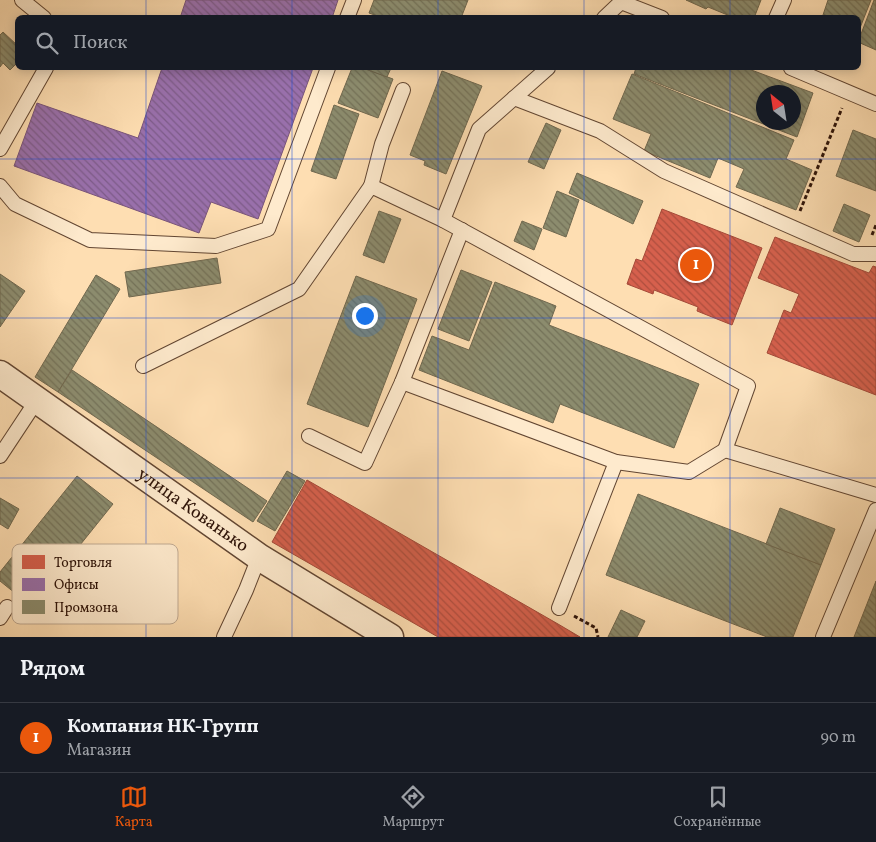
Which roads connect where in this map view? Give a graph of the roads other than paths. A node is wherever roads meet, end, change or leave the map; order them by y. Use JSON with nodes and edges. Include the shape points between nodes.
{"nodes":[{"id":1,"x":22,"y":0,"type":"edge"},
{"id":2,"x":354,"y":0,"type":"edge"},
{"id":3,"x":784,"y":0,"type":"edge"},
{"id":4,"x":618,"y":1,"type":"edge"},
{"id":5,"x":40,"y":15,"type":"edge"},
{"id":6,"x":348,"y":15,"type":"edge"},
{"id":7,"x":606,"y":15,"type":"edge"},
{"id":8,"x":654,"y":15,"type":"edge"},
{"id":9,"x":777,"y":15,"type":"edge"},
{"id":10,"x":45,"y":70,"type":"edge"},
{"id":11,"x":327,"y":70,"type":"edge"},
{"id":12,"x":546,"y":70,"type":"edge"},
{"id":13,"x":796,"y":70,"type":"edge"},
{"id":14,"x":403,"y":90,"type":"dead end"},
{"id":15,"x":514,"y":98,"type":"junction"},
{"id":16,"x":876,"y":104,"type":"edge"},
{"id":17,"x":0,"y":149,"type":"edge"},
{"id":18,"x":0,"y":186,"type":"edge"},
{"id":19,"x":371,"y":186,"type":"junction"},
{"id":20,"x":443,"y":220,"type":"junction"},
{"id":21,"x":462,"y":230,"type":"junction"},
{"id":22,"x":876,"y":254,"type":"edge"},
{"id":23,"x":143,"y":366,"type":"dead end"},
{"id":24,"x":0,"y":374,"type":"edge"},
{"id":25,"x":402,"y":382,"type":"junction"},
{"id":26,"x":37,"y":400,"type":"junction"},
{"id":27,"x":309,"y":436,"type":"dead end"},
{"id":28,"x":725,"y":450,"type":"junction"},
{"id":29,"x":0,"y":456,"type":"edge"},
{"id":30,"x":616,"y":462,"type":"junction"},
{"id":31,"x":876,"y":495,"type":"edge"},
{"id":32,"x":876,"y":510,"type":"edge"},
{"id":33,"x":259,"y":557,"type":"junction"},
{"id":34,"x":559,"y":608,"type":"road end"},
{"id":35,"x":224,"y":637,"type":"edge"},
{"id":36,"x":390,"y":637,"type":"edge"},
{"id":37,"x":823,"y":637,"type":"edge"}],
"edges":[{"from":1,"to":5,"type":"lane"},
{"from":2,"to":6,"type":"lane"},
{"from":3,"to":9,"type":"lane"},
{"from":4,"to":7,"type":"lane"},
{"from":4,"to":8,"type":"lane"},
{"from":10,"to":17,"type":"lane"},
{"from":11,"to":18,"type":"lane","via":[[268,229],[216,246],[90,240],[15,204]]},
{"from":12,"to":15,"type":"lane"},
{"from":13,"to":16,"type":"lane"},
{"from":14,"to":19,"type":"lane","via":[[382,144]]},
{"from":15,"to":20,"type":"lane","via":[[479,129]]},
{"from":15,"to":22,"type":"lane","via":[[600,131],[664,171],[853,254]]},
{"from":19,"to":20,"type":"lane"},
{"from":19,"to":23,"type":"lane","via":[[300,289]]},
{"from":20,"to":21,"type":"lane"},
{"from":21,"to":25,"type":"lane"},
{"from":21,"to":28,"type":"lane","via":[[748,386]]},
{"from":24,"to":26,"type":"street","name":"улица Кованько"},
{"from":25,"to":27,"type":"lane","via":[[365,464]]},
{"from":25,"to":30,"type":"lane"},
{"from":26,"to":29,"type":"lane"},
{"from":26,"to":33,"type":"street","name":"улица Кованько"},
{"from":28,"to":30,"type":"lane","via":[[689,472]]},
{"from":28,"to":31,"type":"lane"},
{"from":30,"to":34,"type":"lane"},
{"from":32,"to":37,"type":"lane"},
{"from":33,"to":35,"type":"lane"},
{"from":33,"to":36,"type":"street","name":"улица Кованько"}]}
